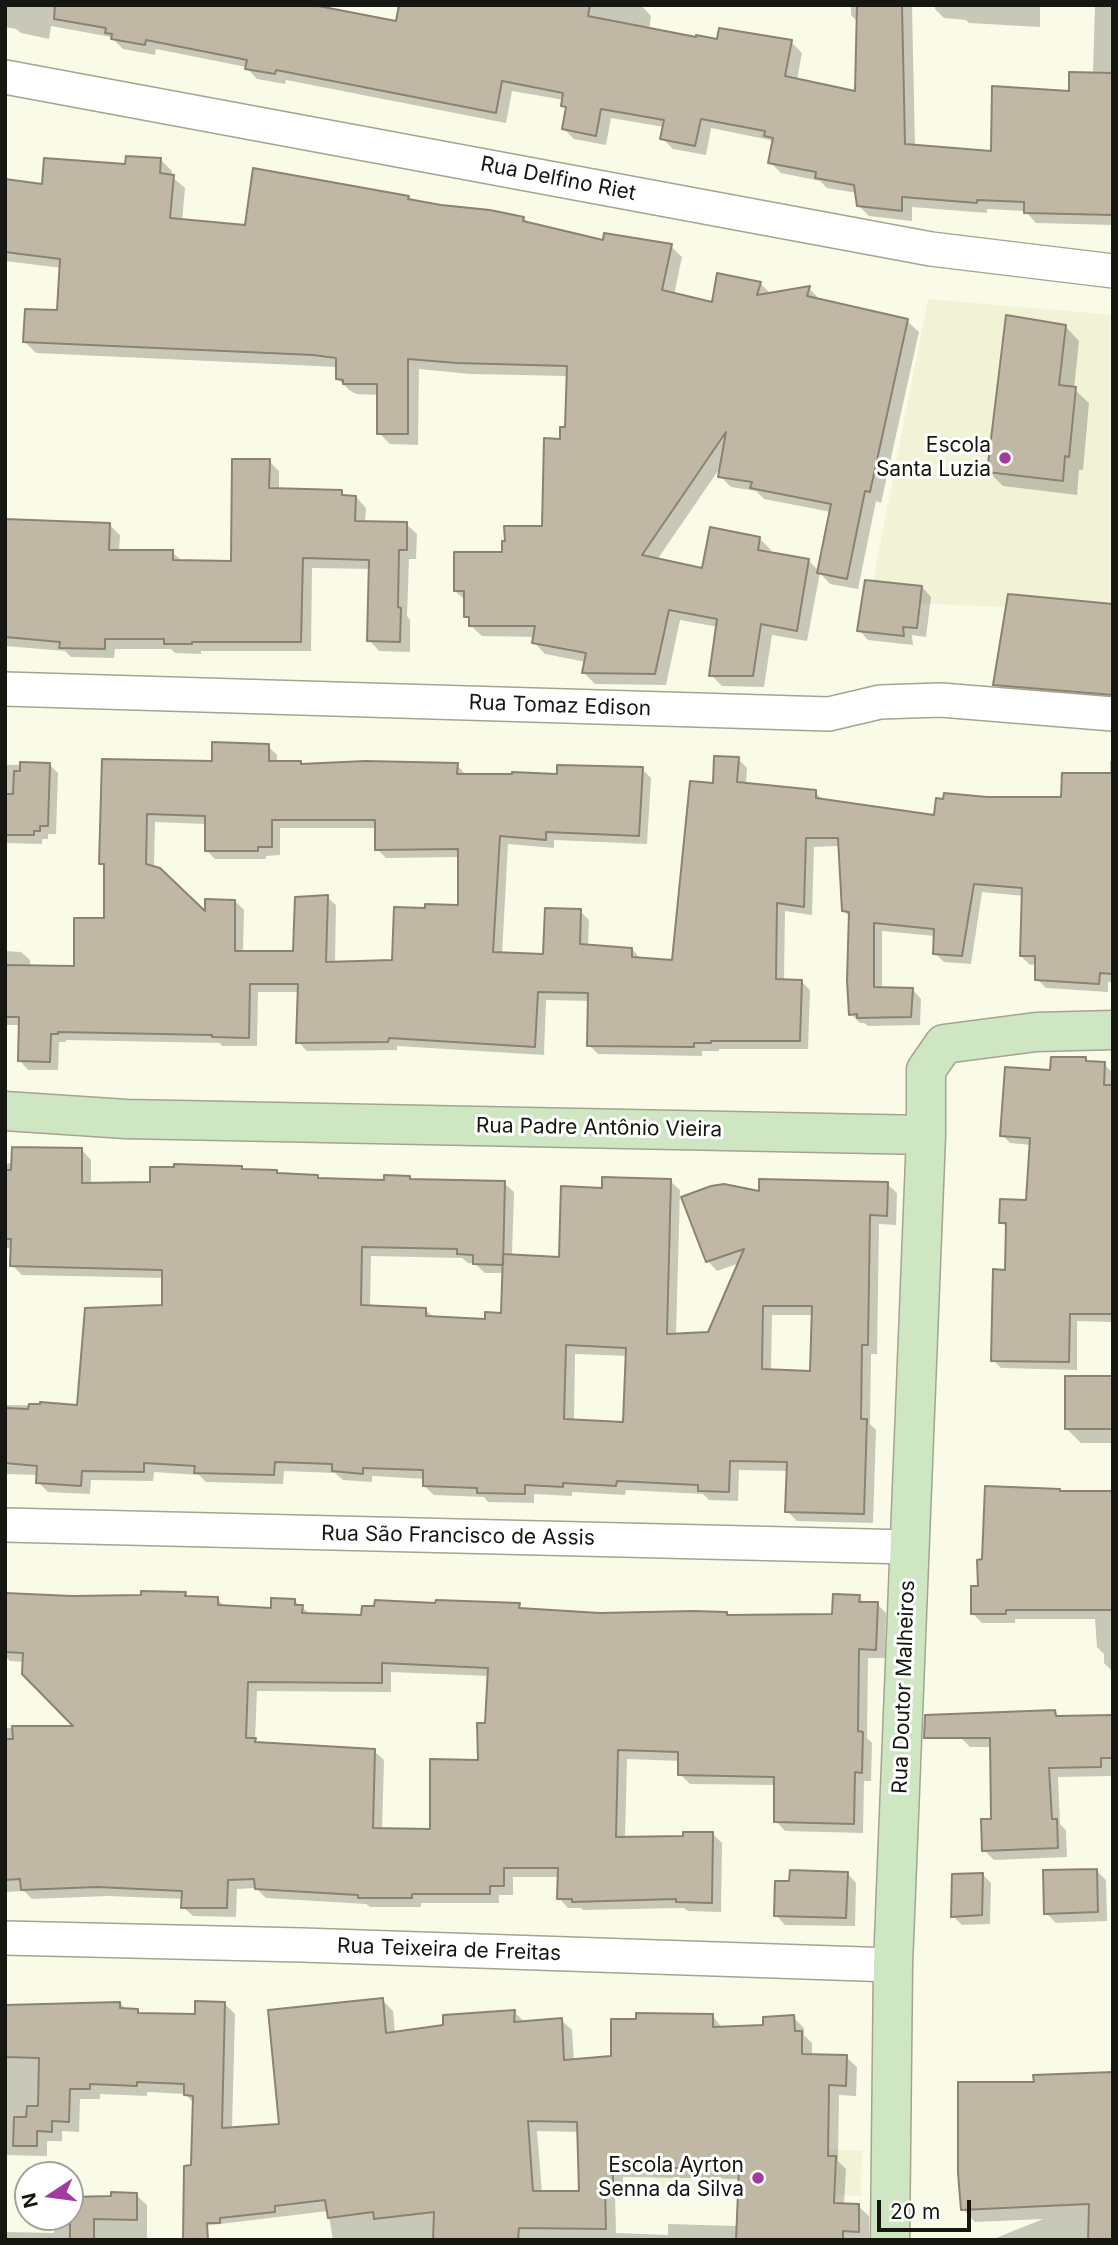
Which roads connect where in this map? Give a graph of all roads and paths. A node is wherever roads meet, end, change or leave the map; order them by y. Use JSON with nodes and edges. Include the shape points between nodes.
{"nodes":[{"id":1,"x":5,"y":77,"type":"edge"},
{"id":2,"x":1113,"y":271,"type":"edge"},
{"id":3,"x":5,"y":689,"type":"edge"},
{"id":4,"x":1113,"y":714,"type":"edge"},
{"id":5,"x":1113,"y":1030,"type":"edge"},
{"id":6,"x":5,"y":1111,"type":"edge"},
{"id":7,"x":926,"y":1135,"type":"junction"},
{"id":8,"x":5,"y":1525,"type":"edge"},
{"id":9,"x":910,"y":1547,"type":"junction"},
{"id":10,"x":5,"y":1938,"type":"edge"},
{"id":11,"x":893,"y":1965,"type":"junction"},
{"id":12,"x":890,"y":2240,"type":"edge"}],
"edges":[{"from":1,"to":2,"type":"street","name":"Rua Delfino Riet","via":[[931,249]]},
{"from":3,"to":4,"type":"street","name":"Rua Tomaz Edison","via":[[829,714],[880,702],[941,699]]},
{"from":5,"to":7,"type":"street","via":[[1036,1032],[944,1044],[926,1070]]},
{"from":6,"to":7,"type":"street","name":"Rua Padre Antônio Vieira","via":[[126,1119]]},
{"from":7,"to":9,"type":"street","name":"Rua Doutor Malheiros"},
{"from":8,"to":9,"type":"street","name":"Rua São Francisco de Assis"},
{"from":9,"to":11,"type":"street","name":"Rua Doutor Malheiros"},
{"from":10,"to":11,"type":"street","name":"Rua Teixeira de Freitas"},
{"from":11,"to":12,"type":"street","name":"Rua Doutor Malheiros"}]}
